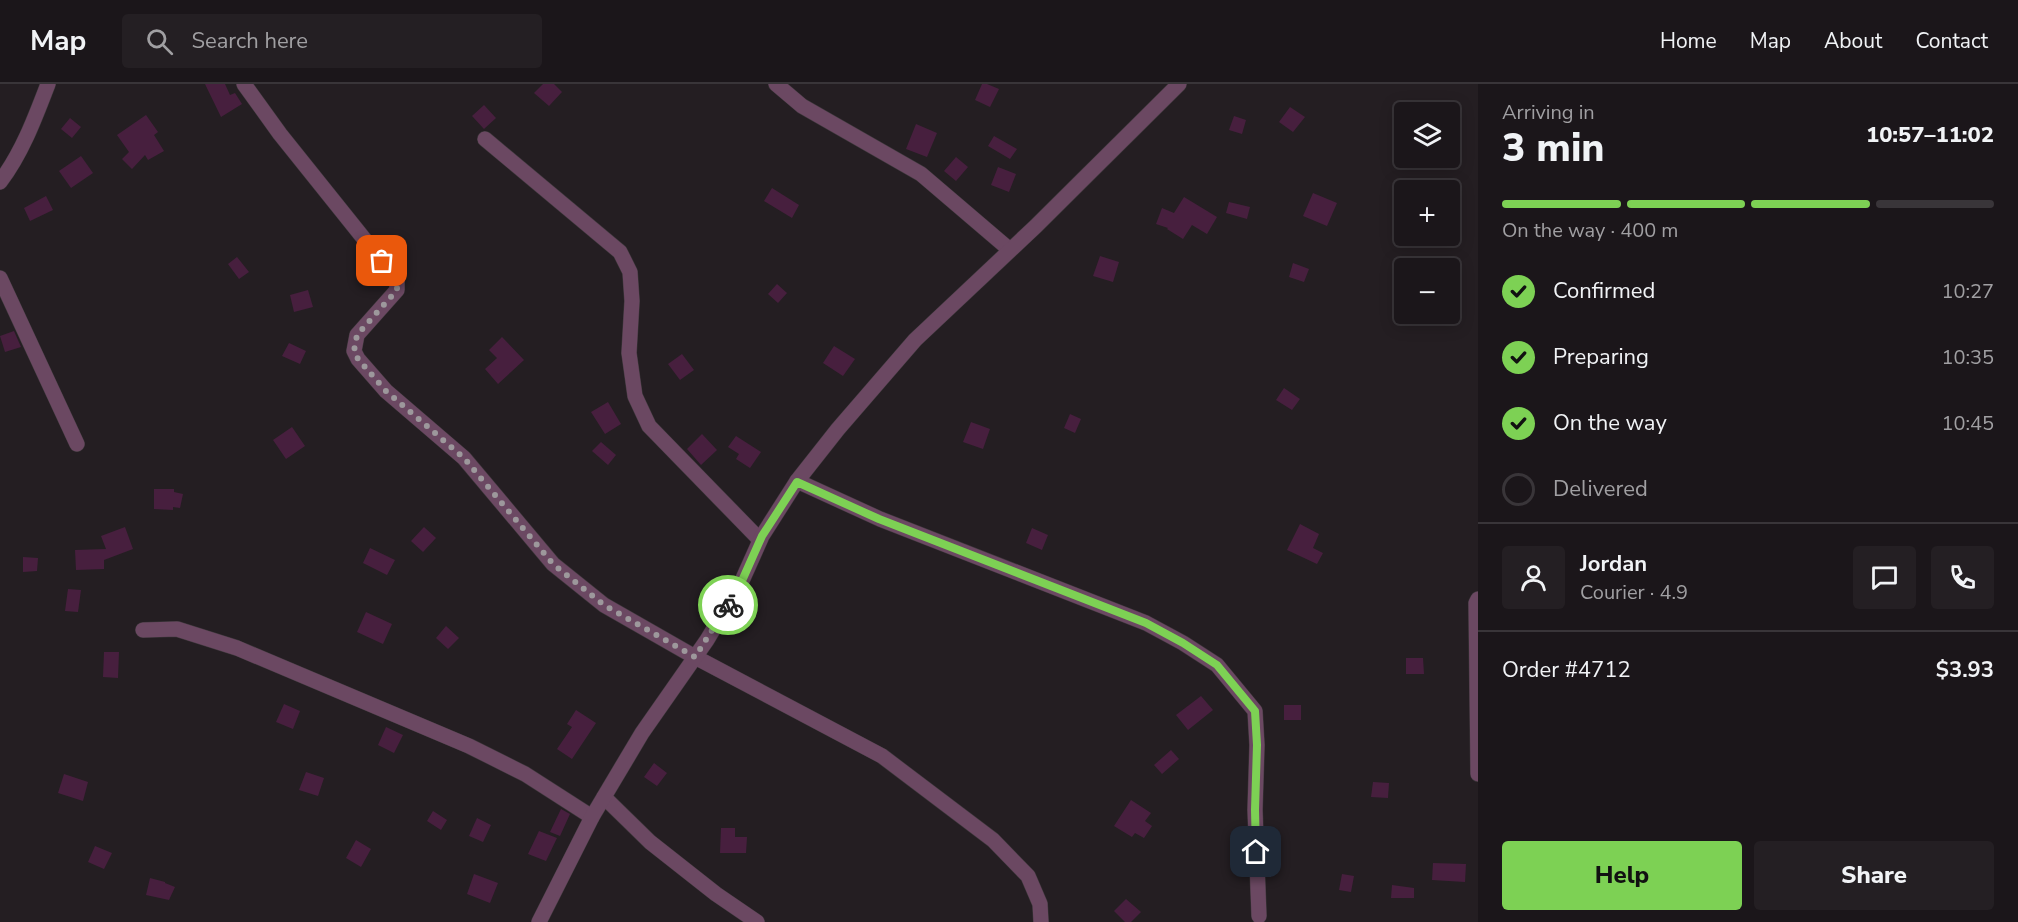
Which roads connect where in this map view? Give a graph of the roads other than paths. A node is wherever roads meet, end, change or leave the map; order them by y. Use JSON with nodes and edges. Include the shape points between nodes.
{"nodes":[{"id":1,"x":48,"y":84,"type":"edge"},
{"id":2,"x":244,"y":84,"type":"edge"},
{"id":3,"x":776,"y":84,"type":"edge"},
{"id":4,"x":1179,"y":84,"type":"edge"},
{"id":5,"x":485,"y":139,"type":"dead end"},
{"id":6,"x":0,"y":182,"type":"edge"},
{"id":7,"x":1010,"y":250,"type":"junction"},
{"id":8,"x":0,"y":278,"type":"edge"},
{"id":9,"x":76,"y":444,"type":"dead end"},
{"id":10,"x":797,"y":482,"type":"junction"},
{"id":11,"x":760,"y":540,"type":"junction"},
{"id":12,"x":1478,"y":599,"type":"edge"},
{"id":13,"x":143,"y":630,"type":"dead end"},
{"id":14,"x":695,"y":657,"type":"junction"},
{"id":15,"x":1478,"y":774,"type":"edge"},
{"id":16,"x":604,"y":797,"type":"junction"},
{"id":17,"x":592,"y":817,"type":"junction"},
{"id":18,"x":1259,"y":916,"type":"dead end"},
{"id":19,"x":539,"y":922,"type":"edge"},
{"id":20,"x":757,"y":922,"type":"edge"},
{"id":21,"x":1041,"y":922,"type":"edge"}],
"edges":[{"from":1,"to":6,"type":"street","via":[[32,124]]},
{"from":2,"to":14,"type":"street","via":[[397,280],[397,290],[357,335],[354,351],[358,359],[386,391],[464,458],[553,564],[604,605]]},
{"from":3,"to":7,"type":"street","via":[[802,106],[921,174]]},
{"from":4,"to":7,"type":"street"},
{"from":5,"to":11,"type":"street","via":[[621,252],[630,272],[629,353],[635,396],[644,416],[649,426]]},
{"from":7,"to":10,"type":"street","via":[[915,340]]},
{"from":8,"to":9,"type":"street"},
{"from":10,"to":11,"type":"street"},
{"from":10,"to":18,"type":"street","via":[[879,519],[1146,623],[1217,665],[1255,711]]},
{"from":11,"to":14,"type":"street","via":[[741,583]]},
{"from":12,"to":15,"type":"street"},
{"from":13,"to":17,"type":"street","via":[[177,629],[237,648],[469,746],[525,774]]},
{"from":14,"to":16,"type":"street","via":[[642,733]]},
{"from":14,"to":21,"type":"street","via":[[882,756],[993,840],[1028,876],[1040,904]]},
{"from":16,"to":17,"type":"street"},
{"from":16,"to":20,"type":"street","via":[[650,843]]},
{"from":17,"to":19,"type":"street"}]}
